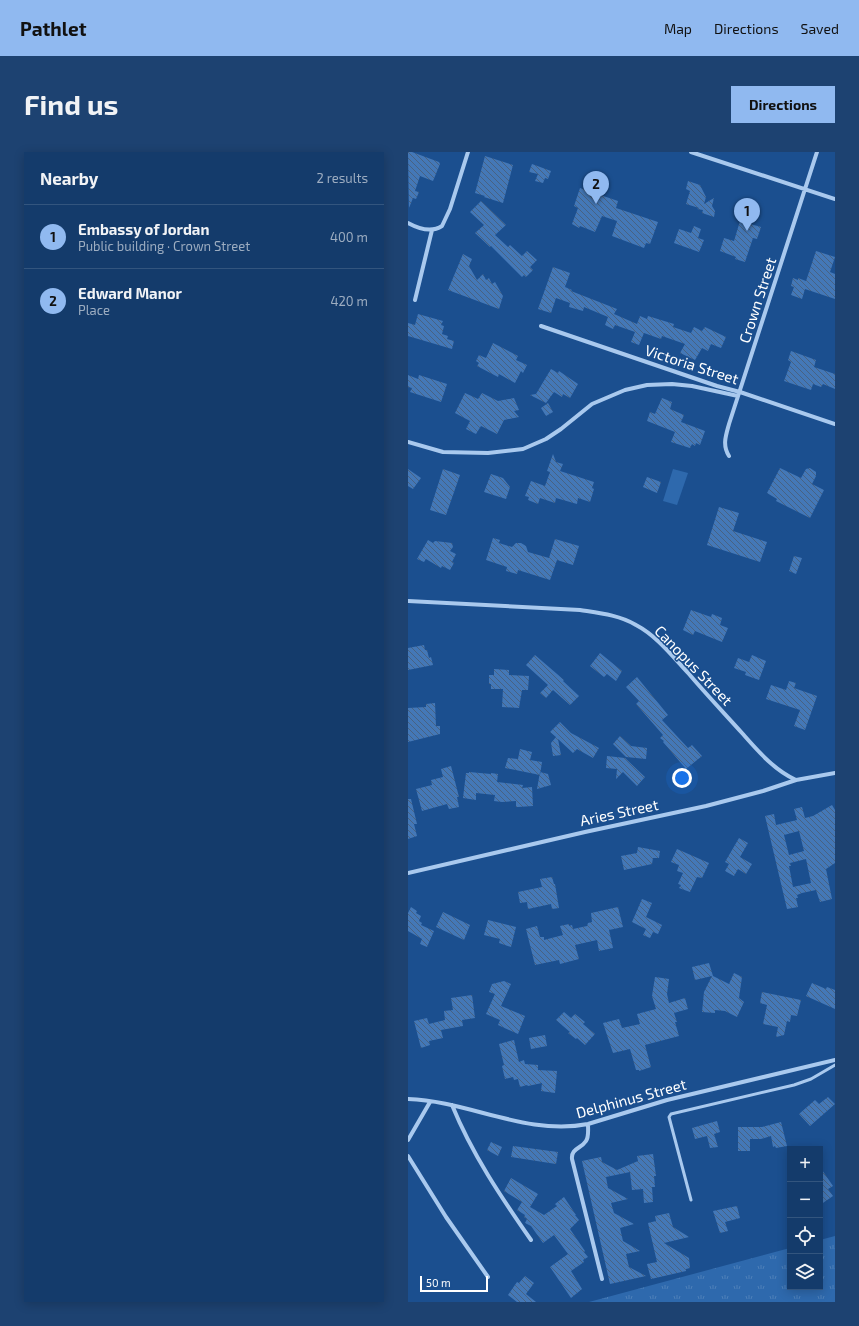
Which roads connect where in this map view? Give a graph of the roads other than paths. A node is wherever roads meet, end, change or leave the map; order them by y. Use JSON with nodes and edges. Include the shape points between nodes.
{"nodes":[{"id":1,"x":468,"y":152,"type":"edge"},
{"id":2,"x":691,"y":152,"type":"edge"},
{"id":3,"x":817,"y":152,"type":"edge"},
{"id":4,"x":805,"y":189,"type":"junction"},
{"id":5,"x":835,"y":199,"type":"edge"},
{"id":6,"x":408,"y":223,"type":"edge"},
{"id":7,"x":432,"y":230,"type":"junction"},
{"id":8,"x":415,"y":300,"type":"dead end"},
{"id":9,"x":541,"y":326,"type":"dead end"},
{"id":10,"x":739,"y":394,"type":"junction"},
{"id":11,"x":835,"y":424,"type":"edge"},
{"id":12,"x":408,"y":442,"type":"edge"},
{"id":13,"x":729,"y":456,"type":"dead end"},
{"id":14,"x":408,"y":601,"type":"edge"},
{"id":15,"x":835,"y":773,"type":"edge"},
{"id":16,"x":796,"y":780,"type":"junction"},
{"id":17,"x":408,"y":874,"type":"edge"},
{"id":18,"x":835,"y":1060,"type":"edge"},
{"id":19,"x":835,"y":1065,"type":"edge"},
{"id":20,"x":408,"y":1100,"type":"edge"},
{"id":21,"x":430,"y":1102,"type":"junction"},
{"id":22,"x":452,"y":1105,"type":"junction"},
{"id":23,"x":588,"y":1124,"type":"junction"},
{"id":24,"x":408,"y":1140,"type":"edge"},
{"id":25,"x":408,"y":1156,"type":"edge"},
{"id":26,"x":691,"y":1200,"type":"dead end"},
{"id":27,"x":531,"y":1240,"type":"dead end"},
{"id":28,"x":488,"y":1277,"type":"dead end"},
{"id":29,"x":602,"y":1279,"type":"dead end"}],
"edges":[{"from":1,"to":7,"type":"street","via":[[445,222]]},
{"from":2,"to":4,"type":"street"},
{"from":3,"to":4,"type":"street","name":"Crown Street"},
{"from":4,"to":5,"type":"street"},
{"from":4,"to":10,"type":"street","name":"Crown Street"},
{"from":6,"to":7,"type":"street"},
{"from":7,"to":8,"type":"street"},
{"from":9,"to":10,"type":"street","name":"Victoria Street"},
{"from":10,"to":11,"type":"street","name":"Victoria Street"},
{"from":10,"to":12,"type":"street","via":[[672,384],[647,385],[625,390],[592,404],[546,439],[523,449],[488,453],[443,452]]},
{"from":10,"to":13,"type":"street","name":"Crown Street","via":[[725,438]]},
{"from":14,"to":16,"type":"street","name":"Canopus Street","via":[[580,610],[626,620],[652,636],[762,755],[779,770]]},
{"from":15,"to":16,"type":"street","name":"Aries Street"},
{"from":16,"to":17,"type":"street","name":"Aries Street","via":[[706,806]]},
{"from":18,"to":23,"type":"street","name":"Delphinus Street","via":[[667,1100]]},
{"from":19,"to":26,"type":"lane","via":[[811,1079],[794,1085],[671,1114],[669,1117]]},
{"from":20,"to":21,"type":"street","name":"Delphinus Street"},
{"from":21,"to":22,"type":"street","name":"Delphinus Street"},
{"from":21,"to":24,"type":"street"},
{"from":22,"to":23,"type":"street","name":"Delphinus Street","via":[[517,1122],[552,1127]]},
{"from":22,"to":27,"type":"street","via":[[480,1162]]},
{"from":23,"to":29,"type":"street","via":[[586,1142],[574,1150],[572,1159]]},
{"from":25,"to":28,"type":"street"}]}
